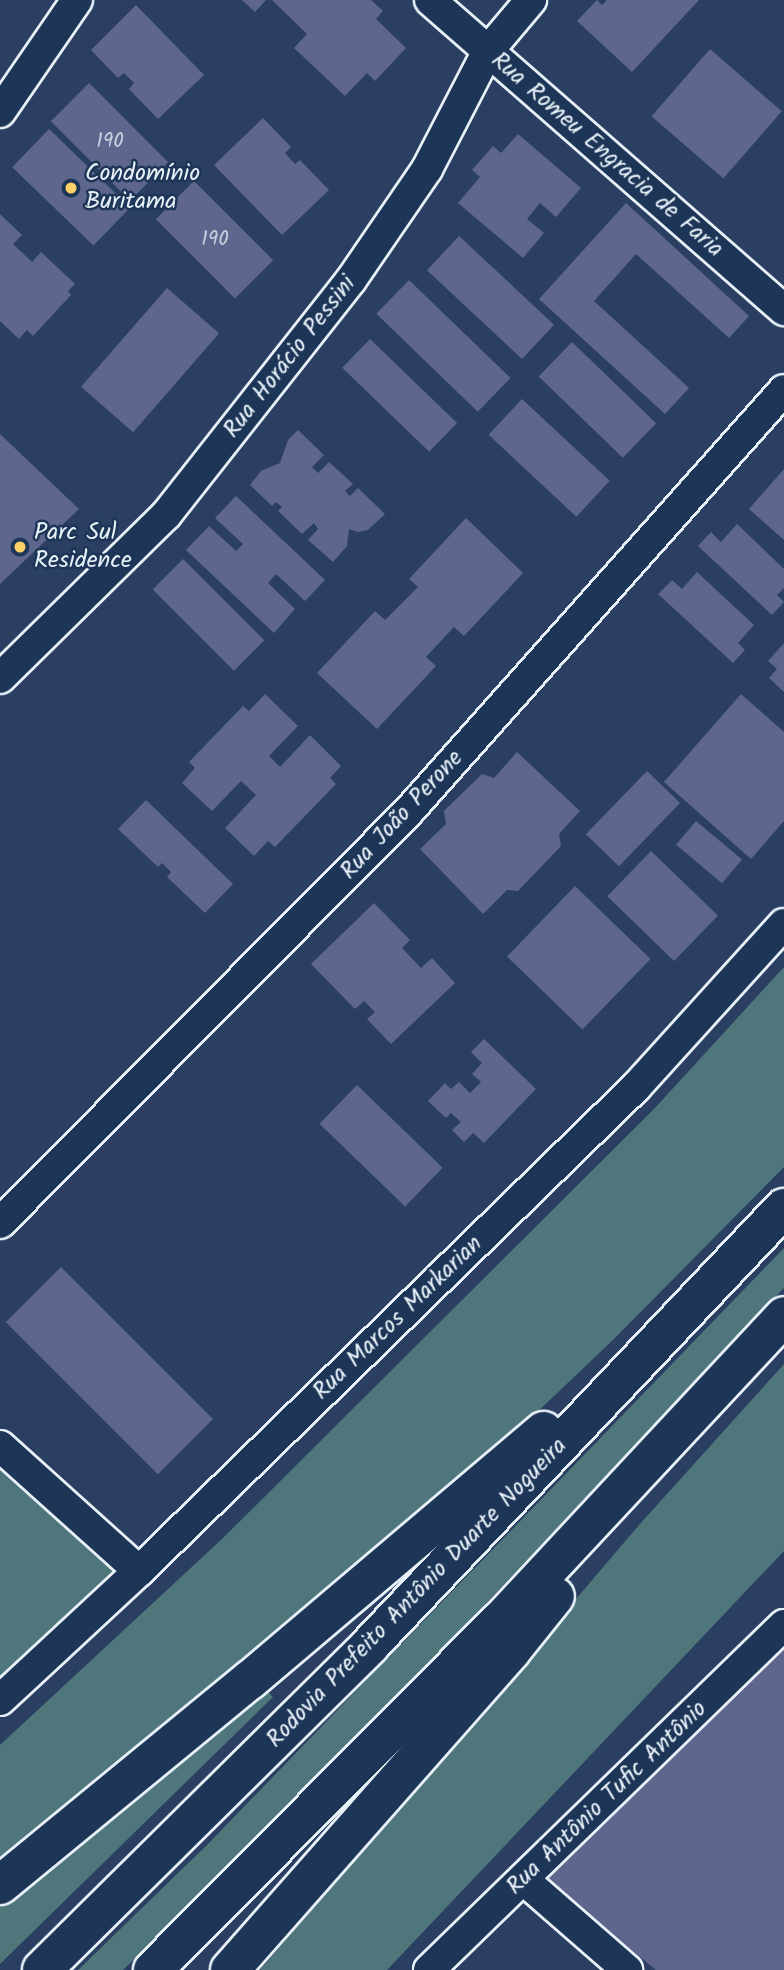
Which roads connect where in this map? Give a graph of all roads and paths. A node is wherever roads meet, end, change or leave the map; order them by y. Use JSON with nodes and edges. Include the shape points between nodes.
{"nodes":[{"id":1,"x":77,"y":0,"type":"edge"},
{"id":2,"x":430,"y":0,"type":"edge"},
{"id":3,"x":531,"y":0,"type":"edge"},
{"id":4,"x":488,"y":51,"type":"junction"},
{"id":5,"x":0,"y":112,"type":"edge"},
{"id":6,"x":784,"y":310,"type":"edge"},
{"id":7,"x":784,"y":390,"type":"edge"},
{"id":8,"x":0,"y":678,"type":"edge"},
{"id":9,"x":784,"y":924,"type":"edge"},
{"id":10,"x":784,"y":1208,"type":"edge"},
{"id":11,"x":0,"y":1223,"type":"edge"},
{"id":12,"x":698,"y":1301,"type":"junction"},
{"id":13,"x":784,"y":1316,"type":"edge"},
{"id":14,"x":745,"y":1358,"type":"junction"},
{"id":15,"x":0,"y":1446,"type":"edge"},
{"id":16,"x":139,"y":1571,"type":"junction"},
{"id":17,"x":784,"y":1625,"type":"edge"},
{"id":18,"x":0,"y":1700,"type":"edge"},
{"id":19,"x":524,"y":1880,"type":"junction"},
{"id":20,"x":0,"y":1885,"type":"edge"},
{"id":21,"x":42,"y":1970,"type":"edge"},
{"id":22,"x":153,"y":1970,"type":"edge"},
{"id":23,"x":230,"y":1970,"type":"edge"},
{"id":24,"x":429,"y":1970,"type":"edge"},
{"id":25,"x":627,"y":1970,"type":"edge"}],
"edges":[{"from":1,"to":5,"type":"street"},
{"from":2,"to":4,"type":"street","name":"Rua Romeu Engracia de Faria"},
{"from":3,"to":4,"type":"street","name":"Rua Horácio Pessini"},
{"from":4,"to":6,"type":"street","name":"Rua Romeu Engracia de Faria"},
{"from":4,"to":8,"type":"street","name":"Rua Horácio Pessini","via":[[427,169],[351,280],[166,515]]},
{"from":7,"to":11,"type":"street","name":"Rua João Perone","via":[[408,812]]},
{"from":9,"to":16,"type":"street","name":"Rua Marcos Markarian","via":[[636,1087]]},
{"from":10,"to":12,"type":"highway","name":"Rodovia Prefeito Antônio Duarte Nogueira"},
{"from":12,"to":20,"type":"highway"},
{"from":12,"to":21,"type":"highway","name":"Rodovia Prefeito Antônio Duarte Nogueira","via":[[370,1645]]},
{"from":13,"to":14,"type":"highway"},
{"from":14,"to":22,"type":"highway","via":[[499,1622]]},
{"from":14,"to":23,"type":"highway","via":[[511,1651]]},
{"from":15,"to":16,"type":"street"},
{"from":16,"to":18,"type":"street","name":"Rua Marcos Markarian"},
{"from":17,"to":19,"type":"street","name":"Rua Antônio Tufic Antônio"},
{"from":19,"to":24,"type":"street","name":"Rua Antônio Tufic Antônio"},
{"from":19,"to":25,"type":"street"}]}
